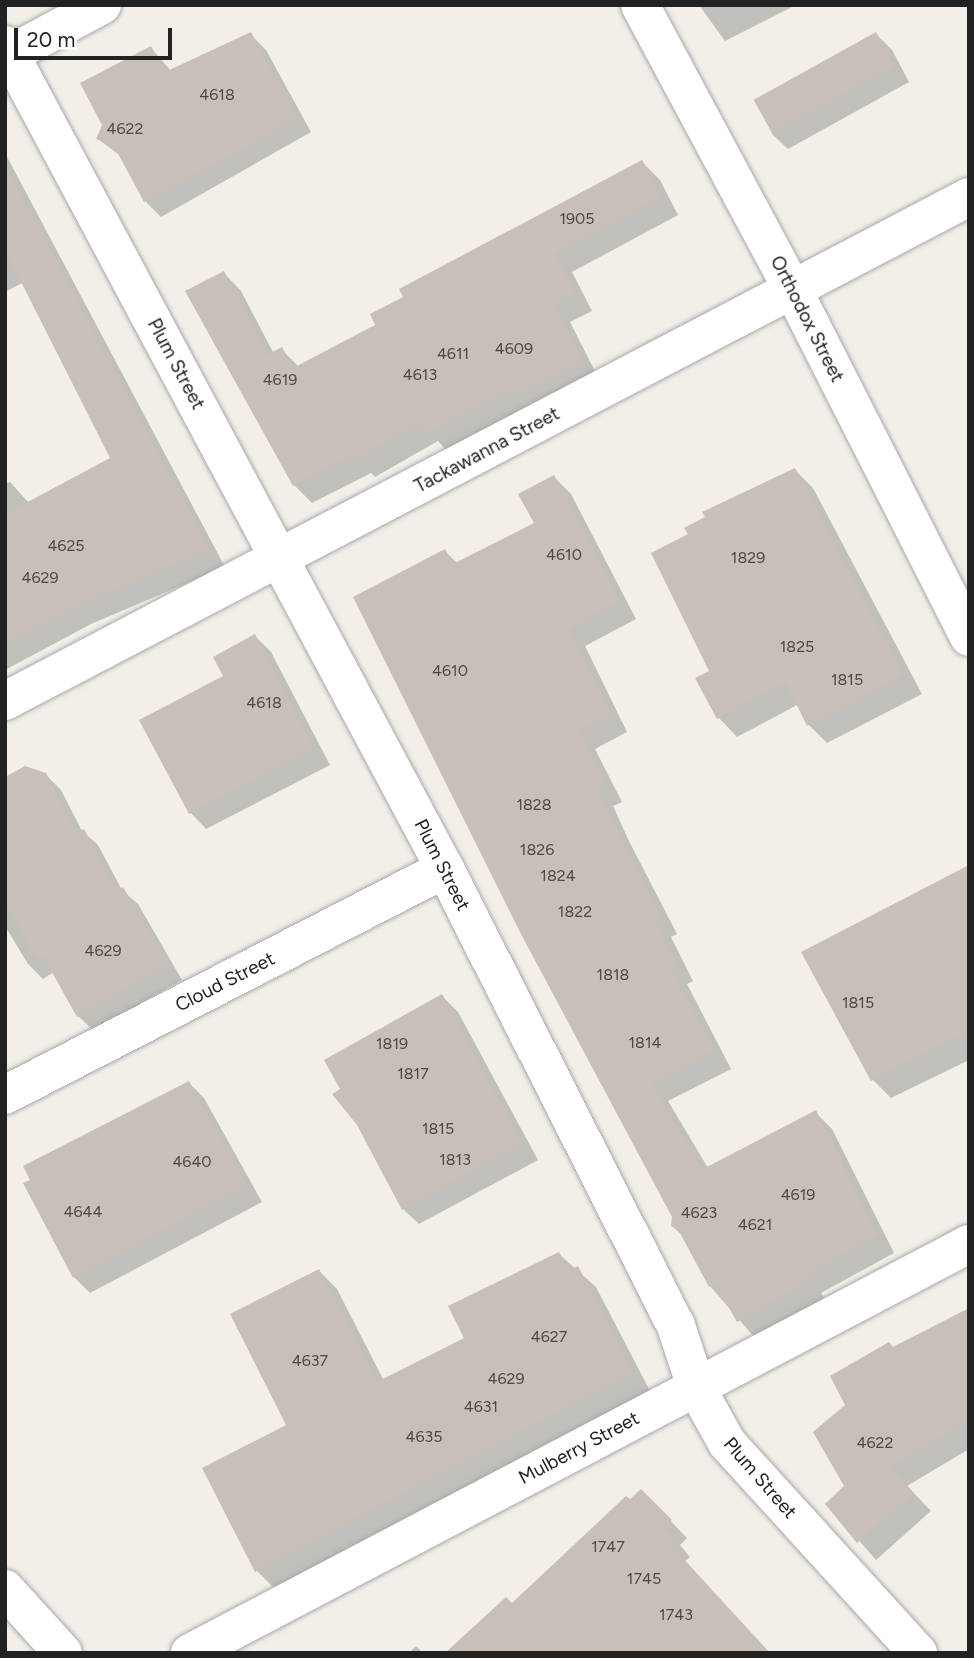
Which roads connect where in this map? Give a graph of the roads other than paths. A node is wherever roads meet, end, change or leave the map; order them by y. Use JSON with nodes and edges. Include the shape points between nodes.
{"nodes":[{"id":1,"x":102,"y":5,"type":"edge"},
{"id":2,"x":640,"y":5,"type":"edge"},
{"id":3,"x":7,"y":53,"type":"edge"},
{"id":4,"x":969,"y":197,"type":"edge"},
{"id":5,"x":793,"y":290,"type":"junction"},
{"id":6,"x":280,"y":558,"type":"junction"},
{"id":7,"x":969,"y":637,"type":"edge"},
{"id":8,"x":5,"y":701,"type":"edge"},
{"id":9,"x":445,"y":869,"type":"junction"},
{"id":10,"x":5,"y":1095,"type":"edge"},
{"id":11,"x":969,"y":1244,"type":"edge"},
{"id":12,"x":696,"y":1387,"type":"junction"},
{"id":13,"x":5,"y":1589,"type":"edge"},
{"id":14,"x":63,"y":1653,"type":"edge"},
{"id":15,"x":190,"y":1653,"type":"edge"},
{"id":16,"x":918,"y":1653,"type":"edge"}],
"edges":[{"from":1,"to":3,"type":"street"},
{"from":2,"to":5,"type":"street","name":"Orthodox Street"},
{"from":3,"to":6,"type":"street","name":"Plum Street"},
{"from":4,"to":5,"type":"street","name":"Tackawanna Street"},
{"from":5,"to":6,"type":"street","name":"Tackawanna Street"},
{"from":5,"to":7,"type":"street","name":"Orthodox Street"},
{"from":6,"to":8,"type":"street","name":"Tackawanna Street"},
{"from":6,"to":9,"type":"street","name":"Plum Street"},
{"from":9,"to":10,"type":"street","name":"Cloud Street"},
{"from":9,"to":12,"type":"street","name":"Plum Street","via":[[676,1326]]},
{"from":11,"to":12,"type":"street","name":"Mulberry Street"},
{"from":12,"to":15,"type":"street","name":"Mulberry Street"},
{"from":12,"to":16,"type":"street","name":"Plum Street","via":[[727,1443]]},
{"from":13,"to":14,"type":"street"}]}
